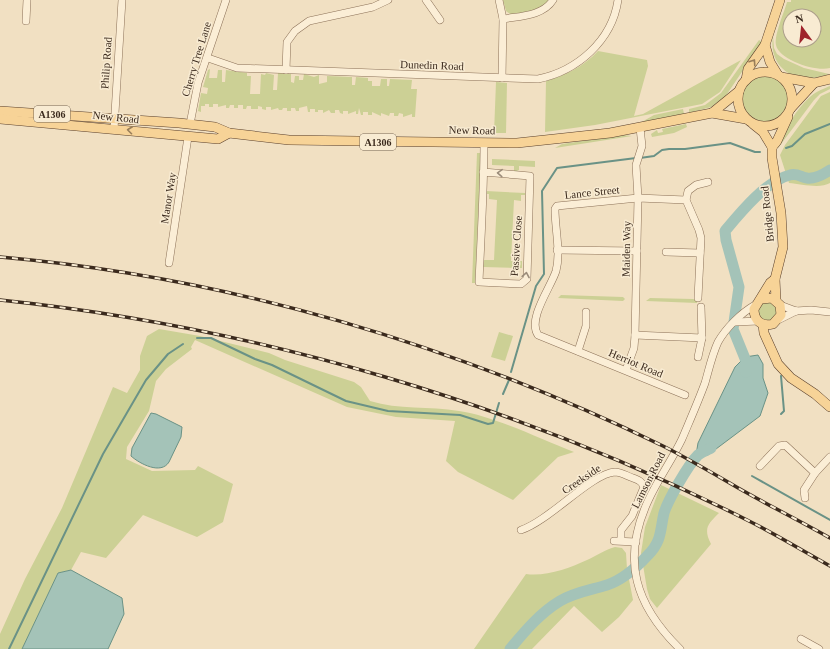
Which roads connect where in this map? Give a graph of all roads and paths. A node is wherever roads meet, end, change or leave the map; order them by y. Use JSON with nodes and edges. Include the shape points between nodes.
{"nodes":[{"id":1,"x":27,"y":0,"type":"edge"},
{"id":2,"x":122,"y":0,"type":"edge"},
{"id":3,"x":226,"y":0,"type":"edge"},
{"id":4,"x":388,"y":0,"type":"edge"},
{"id":5,"x":426,"y":0,"type":"edge"},
{"id":6,"x":499,"y":0,"type":"edge"},
{"id":7,"x":553,"y":0,"type":"edge"},
{"id":8,"x":618,"y":0,"type":"edge"},
{"id":9,"x":780,"y":0,"type":"edge"},
{"id":10,"x":503,"y":19,"type":"junction"},
{"id":11,"x":440,"y":20,"type":"dead end"},
{"id":12,"x":26,"y":21,"type":"dead end"},
{"id":13,"x":765,"y":45,"type":"junction"},
{"id":14,"x":208,"y":58,"type":"junction"},
{"id":15,"x":286,"y":70,"type":"junction"},
{"id":16,"x":779,"y":76,"type":"junction"},
{"id":17,"x":502,"y":78,"type":"junction"},
{"id":18,"x":830,"y":79,"type":"edge"},
{"id":19,"x":746,"y":80,"type":"junction"},
{"id":20,"x":814,"y":83,"type":"junction"},
{"id":21,"x":739,"y":91,"type":"junction"},
{"id":22,"x":0,"y":110,"type":"edge"},
{"id":23,"x":790,"y":110,"type":"junction"},
{"id":24,"x":712,"y":113,"type":"junction"},
{"id":25,"x":0,"y":119,"type":"edge"},
{"id":26,"x":115,"y":119,"type":"junction"},
{"id":27,"x":750,"y":121,"type":"junction"},
{"id":28,"x":190,"y":124,"type":"junction"},
{"id":29,"x":640,"y":128,"type":"junction"},
{"id":30,"x":114,"y":129,"type":"junction"},
{"id":31,"x":229,"y":133,"type":"junction"},
{"id":32,"x":188,"y":136,"type":"junction"},
{"id":33,"x":484,"y":143,"type":"junction"},
{"id":34,"x":772,"y":147,"type":"junction"},
{"id":35,"x":483,"y":172,"type":"junction"},
{"id":36,"x":708,"y":182,"type":"dead end"},
{"id":37,"x":638,"y":198,"type":"junction"},
{"id":38,"x":686,"y":200,"type":"junction"},
{"id":39,"x":557,"y":250,"type":"junction"},
{"id":40,"x":637,"y":251,"type":"junction"},
{"id":41,"x":666,"y":252,"type":"dead end"},
{"id":42,"x":700,"y":253,"type":"junction"},
{"id":43,"x":169,"y":263,"type":"dead end"},
{"id":44,"x":775,"y":279,"type":"junction"},
{"id":45,"x":698,"y":298,"type":"dead end"},
{"id":46,"x":758,"y":302,"type":"junction"},
{"id":47,"x":778,"y":302,"type":"junction"},
{"id":48,"x":701,"y":306,"type":"dead end"},
{"id":49,"x":796,"y":311,"type":"junction"},
{"id":50,"x":586,"y":312,"type":"dead end"},
{"id":51,"x":830,"y":312,"type":"edge"},
{"id":52,"x":736,"y":322,"type":"junction"},
{"id":53,"x":776,"y":322,"type":"junction"},
{"id":54,"x":760,"y":323,"type":"junction"},
{"id":55,"x":635,"y":335,"type":"junction"},
{"id":56,"x":702,"y":338,"type":"junction"},
{"id":57,"x":770,"y":343,"type":"junction"},
{"id":58,"x":578,"y":351,"type":"junction"},
{"id":59,"x":698,"y":357,"type":"dead end"},
{"id":60,"x":626,"y":370,"type":"junction"},
{"id":61,"x":685,"y":395,"type":"dead end"},
{"id":62,"x":830,"y":407,"type":"edge"},
{"id":63,"x":830,"y":458,"type":"edge"},
{"id":64,"x":760,"y":466,"type":"dead end"},
{"id":65,"x":815,"y":473,"type":"junction"},
{"id":66,"x":805,"y":498,"type":"dead end"},
{"id":67,"x":521,"y":530,"type":"dead end"},
{"id":68,"x":636,"y":542,"type":"junction"},
{"id":69,"x":801,"y":639,"type":"dead end"},
{"id":70,"x":680,"y":649,"type":"edge"},
{"id":71,"x":819,"y":649,"type":"edge"}],
"edges":[{"from":1,"to":12,"type":"street"},
{"from":2,"to":26,"type":"street","name":"Philip Road"},
{"from":3,"to":14,"type":"street","name":"Cherry Tree Lane"},
{"from":4,"to":15,"type":"street","via":[[373,7],[309,21],[295,31],[287,42]]},
{"from":5,"to":11,"type":"street"},
{"from":6,"to":10,"type":"street"},
{"from":7,"to":10,"type":"street","via":[[542,10],[530,15]]},
{"from":8,"to":17,"type":"street","name":"Dunedin Road","via":[[604,37],[578,63],[543,78]]},
{"from":9,"to":13,"type":"main road"},
{"from":10,"to":17,"type":"street"},
{"from":13,"to":16,"type":"main road","via":[[770,62]]},
{"from":19,"to":13,"type":"main road","one_way":true,"via":[[748,69]]},
{"from":14,"to":15,"type":"street","name":"Dunedin Road","via":[[238,68]]},
{"from":14,"to":28,"type":"street","name":"Cherry Tree Lane","via":[[194,96]]},
{"from":15,"to":17,"type":"street","name":"Dunedin Road"},
{"from":16,"to":19,"type":"main road","via":[[761,73]]},
{"from":16,"to":20,"type":"main road"},
{"from":16,"to":23,"type":"main road","via":[[790,89]]},
{"from":18,"to":20,"type":"main road"},
{"from":19,"to":21,"type":"main road"},
{"from":20,"to":23,"type":"main road"},
{"from":21,"to":24,"type":"main road","name":"New Road","number":"A1306"},
{"from":21,"to":27,"type":"main road","via":[[739,106]]},
{"from":22,"to":26,"type":"main road","name":"New Road","number":"A1306"},
{"from":23,"to":27,"type":"main road","via":[[783,120],[773,125],[761,126]]},
{"from":23,"to":34,"type":"main road"},
{"from":24,"to":27,"type":"main road","name":"New Road","number":"A1306"},
{"from":24,"to":29,"type":"main road","name":"New Road","number":"A1306"},
{"from":25,"to":30,"type":"main road","name":"New Road","number":"A1306"},
{"from":26,"to":28,"type":"main road","name":"New Road","number":"A1306"},
{"from":26,"to":30,"type":"street","name":"Philip Road"},
{"from":27,"to":34,"type":"main road","name":"Bridge Road","via":[[763,132]]},
{"from":28,"to":31,"type":"main road","name":"New Road","number":"A1306","via":[[220,128]]},
{"from":28,"to":32,"type":"main road"},
{"from":29,"to":33,"type":"main road","name":"New Road","number":"A1306","via":[[570,138]]},
{"from":29,"to":37,"type":"street","name":"Maiden Way","via":[[642,146],[636,164]]},
{"from":32,"to":30,"type":"main road","name":"New Road","number":"A1306","one_way":true},
{"from":31,"to":32,"type":"main road","name":"New Road","number":"A1306","via":[[218,138]]},
{"from":31,"to":33,"type":"main road","name":"New Road","number":"A1306","via":[[289,140]]},
{"from":32,"to":43,"type":"street","name":"Manor Way"},
{"from":33,"to":35,"type":"street","name":"Passive Close"},
{"from":34,"to":44,"type":"main road","name":"Bridge Road","via":[[783,246]]},
{"from":35,"to":35,"type":"street","name":"Passive Close","one_way":true,"via":[[479,282],[521,284],[527,279],[531,178],[528,174]]},
{"from":36,"to":38,"type":"street","via":[[696,185],[688,191]]},
{"from":37,"to":38,"type":"street"},
{"from":37,"to":39,"type":"street","name":"Lance Street","via":[[557,206]]},
{"from":37,"to":40,"type":"street","name":"Maiden Way"},
{"from":38,"to":42,"type":"street","via":[[699,230]]},
{"from":39,"to":40,"type":"street"},
{"from":39,"to":58,"type":"street","name":"Lance Street","via":[[556,271],[542,301],[535,330],[538,335]]},
{"from":40,"to":55,"type":"street","name":"Maiden Way"},
{"from":41,"to":42,"type":"street"},
{"from":42,"to":45,"type":"street"},
{"from":44,"to":46,"type":"main road","name":"Bridge Road"},
{"from":44,"to":47,"type":"main road","name":"Bridge Road"},
{"from":46,"to":47,"type":"main road","via":[[769,297]]},
{"from":46,"to":52,"type":"street","name":"Lamson Road","via":[[744,312]]},
{"from":46,"to":54,"type":"main road","name":"Bridge Road","via":[[754,314]]},
{"from":47,"to":49,"type":"street"},
{"from":47,"to":53,"type":"main road","name":"Bridge Road","via":[[782,312]]},
{"from":48,"to":56,"type":"street"},
{"from":49,"to":51,"type":"street"},
{"from":49,"to":53,"type":"street"},
{"from":50,"to":58,"type":"street","via":[[586,326]]},
{"from":52,"to":54,"type":"street"},
{"from":52,"to":68,"type":"street","name":"Lamson Road","via":[[724,333],[716,347],[694,412],[648,500],[639,524]]},
{"from":53,"to":54,"type":"main road"},
{"from":53,"to":57,"type":"main road","name":"Bridge Road"},
{"from":54,"to":57,"type":"main road","name":"Bridge Road"},
{"from":55,"to":56,"type":"street"},
{"from":55,"to":60,"type":"street","name":"Maiden Way","via":[[634,348]]},
{"from":56,"to":59,"type":"street"},
{"from":57,"to":62,"type":"main road","name":"Bridge Road","via":[[778,364],[791,378]]},
{"from":58,"to":60,"type":"street","name":"Herriot Road"},
{"from":60,"to":61,"type":"street","name":"Herriot Road"},
{"from":63,"to":65,"type":"street"},
{"from":64,"to":65,"type":"street","via":[[779,446],[785,445]]},
{"from":65,"to":66,"type":"street","via":[[804,490]]},
{"from":67,"to":68,"type":"street","name":"Creekside","via":[[535,525],[592,482],[608,473],[616,472],[640,481],[644,486],[632,516],[621,530],[617,541]]},
{"from":68,"to":70,"type":"street","name":"Lamson Road","via":[[636,580],[645,604],[652,619]]},
{"from":69,"to":71,"type":"street"}]}
